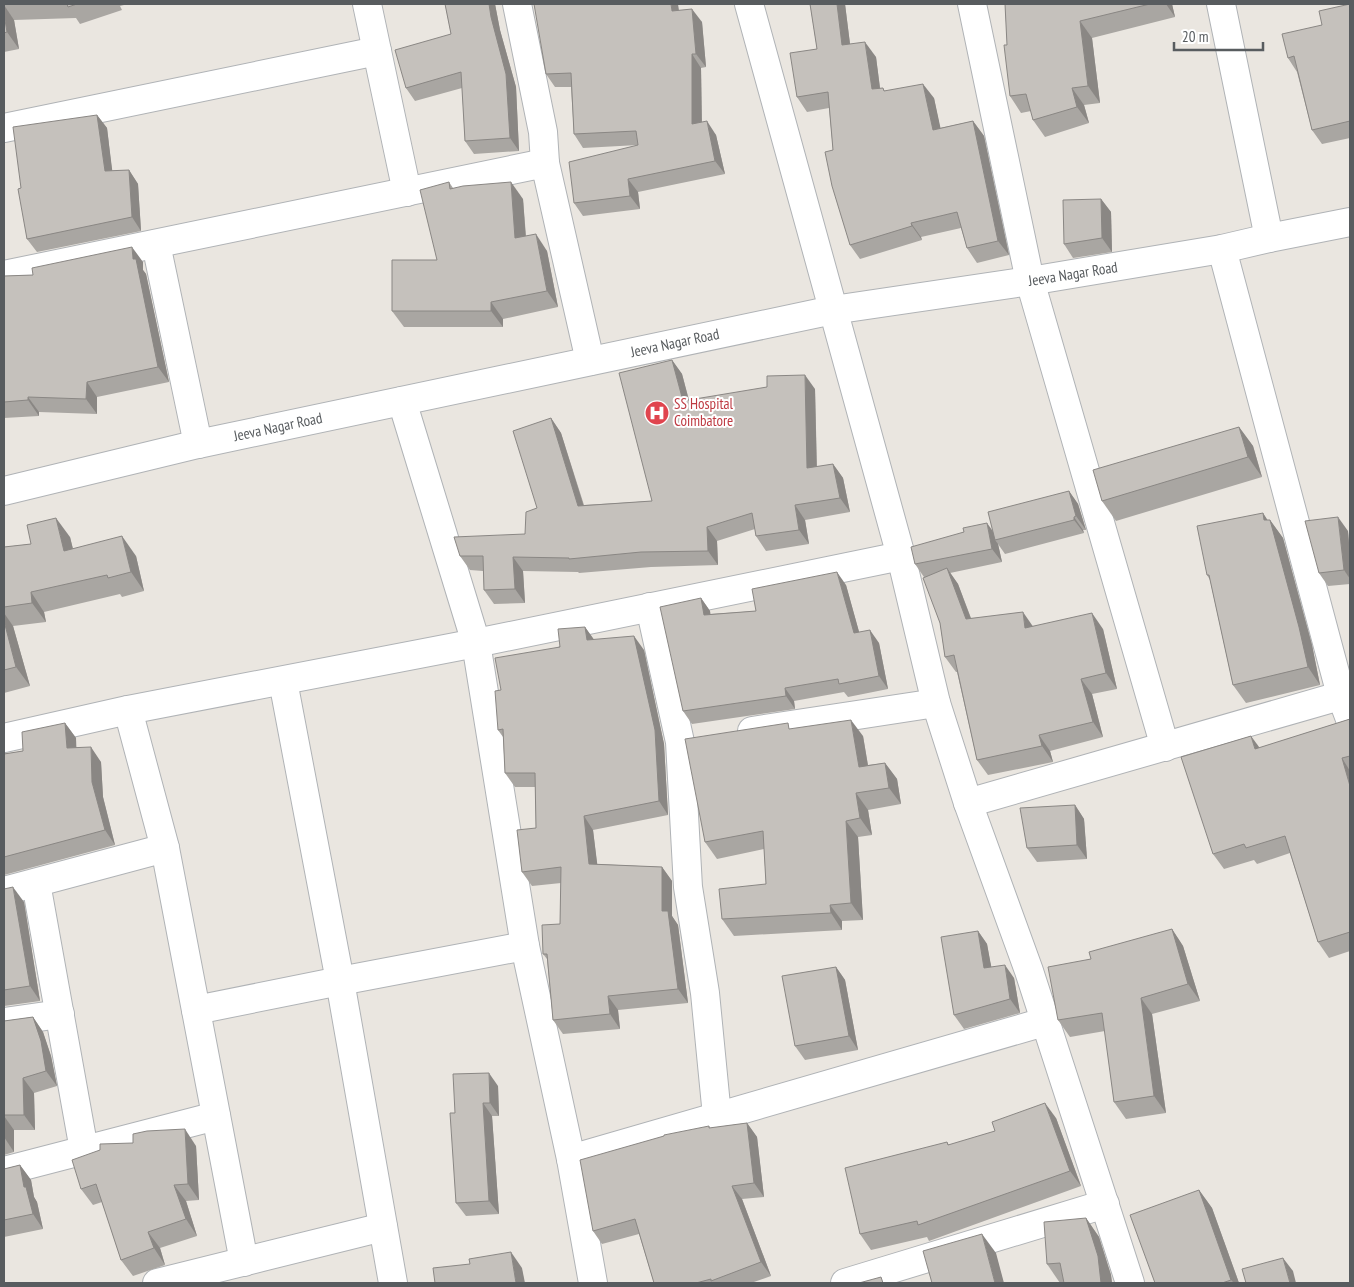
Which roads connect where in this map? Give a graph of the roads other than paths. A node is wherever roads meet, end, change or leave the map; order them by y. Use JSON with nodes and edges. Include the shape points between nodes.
{"nodes":[{"id":1,"x":367,"y":4,"type":"edge"},
{"id":2,"x":517,"y":4,"type":"edge"},
{"id":3,"x":749,"y":4,"type":"edge"},
{"id":4,"x":972,"y":4,"type":"edge"},
{"id":5,"x":1221,"y":4,"type":"edge"},
{"id":6,"x":377,"y":51,"type":"junction"},
{"id":7,"x":4,"y":128,"type":"edge"},
{"id":8,"x":545,"y":163,"type":"junction"},
{"id":9,"x":407,"y":192,"type":"junction"},
{"id":10,"x":1350,"y":222,"type":"edge"},
{"id":11,"x":1269,"y":238,"type":"junction"},
{"id":12,"x":156,"y":244,"type":"junction"},
{"id":13,"x":1222,"y":249,"type":"junction"},
{"id":14,"x":4,"y":275,"type":"edge"},
{"id":15,"x":1030,"y":281,"type":"junction"},
{"id":16,"x":833,"y":310,"type":"junction"},
{"id":17,"x":590,"y":361,"type":"junction"},
{"id":18,"x":402,"y":401,"type":"junction"},
{"id":19,"x":198,"y":444,"type":"junction"},
{"id":20,"x":4,"y":491,"type":"edge"},
{"id":21,"x":901,"y":556,"type":"junction"},
{"id":22,"x":650,"y":606,"type":"junction"},
{"id":23,"x":476,"y":643,"type":"junction"},
{"id":24,"x":283,"y":681,"type":"junction"},
{"id":25,"x":1347,"y":702,"type":"edge"},
{"id":26,"x":936,"y":703,"type":"junction"},
{"id":27,"x":128,"y":710,"type":"junction"},
{"id":28,"x":730,"y":734,"type":"edge"},
{"id":29,"x":4,"y":738,"type":"edge"},
{"id":30,"x":1165,"y":746,"type":"junction"},
{"id":31,"x":968,"y":803,"type":"junction"},
{"id":32,"x":165,"y":848,"type":"junction"},
{"id":33,"x":36,"y":883,"type":"junction"},
{"id":34,"x":4,"y":891,"type":"edge"},
{"id":35,"x":525,"y":946,"type":"junction"},
{"id":36,"x":340,"y":981,"type":"junction"},
{"id":37,"x":196,"y":1010,"type":"junction"},
{"id":38,"x":60,"y":1014,"type":"junction"},
{"id":39,"x":4,"y":1022,"type":"edge"},
{"id":40,"x":1044,"y":1022,"type":"junction"},
{"id":41,"x":216,"y":1116,"type":"junction"},
{"id":42,"x":717,"y":1116,"type":"junction"},
{"id":43,"x":84,"y":1150,"type":"junction"},
{"id":44,"x":572,"y":1159,"type":"junction"},
{"id":45,"x":4,"y":1171,"type":"edge"},
{"id":46,"x":1105,"y":1204,"type":"junction"},
{"id":47,"x":383,"y":1227,"type":"junction"},
{"id":48,"x":244,"y":1262,"type":"junction"},
{"id":49,"x":157,"y":1283,"type":"edge"},
{"id":50,"x":393,"y":1283,"type":"edge"},
{"id":51,"x":593,"y":1283,"type":"edge"},
{"id":52,"x":845,"y":1283,"type":"edge"},
{"id":53,"x":1130,"y":1283,"type":"edge"}],
"edges":[{"from":1,"to":6,"type":"street"},
{"from":2,"to":8,"type":"street","via":[[543,132]]},
{"from":3,"to":16,"type":"street"},
{"from":4,"to":15,"type":"street"},
{"from":5,"to":11,"type":"street"},
{"from":6,"to":7,"type":"street"},
{"from":6,"to":9,"type":"street"},
{"from":8,"to":9,"type":"street"},
{"from":8,"to":17,"type":"street"},
{"from":9,"to":12,"type":"street"},
{"from":10,"to":11,"type":"street","name":"Jeeva Nagar Road"},
{"from":11,"to":13,"type":"street","name":"Jeeva Nagar Road"},
{"from":12,"to":14,"type":"street"},
{"from":12,"to":19,"type":"street"},
{"from":13,"to":15,"type":"street","name":"Jeeva Nagar Road"},
{"from":13,"to":25,"type":"street"},
{"from":15,"to":16,"type":"street","name":"Jeeva Nagar Road"},
{"from":15,"to":30,"type":"street"},
{"from":16,"to":17,"type":"street","name":"Jeeva Nagar Road"},
{"from":16,"to":21,"type":"street"},
{"from":17,"to":18,"type":"street","name":"Jeeva Nagar Road"},
{"from":18,"to":19,"type":"street","name":"Jeeva Nagar Road"},
{"from":18,"to":23,"type":"street"},
{"from":19,"to":20,"type":"street","name":"Jeeva Nagar Road"},
{"from":21,"to":22,"type":"street"},
{"from":21,"to":26,"type":"street"},
{"from":22,"to":23,"type":"street"},
{"from":22,"to":42,"type":"street","via":[[690,740],[688,887],[705,993]]},
{"from":23,"to":24,"type":"street"},
{"from":23,"to":35,"type":"street"},
{"from":24,"to":27,"type":"street"},
{"from":24,"to":36,"type":"street"},
{"from":25,"to":30,"type":"street"},
{"from":26,"to":28,"type":"street"},
{"from":26,"to":31,"type":"street"},
{"from":27,"to":29,"type":"street"},
{"from":27,"to":32,"type":"street"},
{"from":30,"to":31,"type":"street"},
{"from":31,"to":40,"type":"street"},
{"from":32,"to":33,"type":"street"},
{"from":32,"to":37,"type":"street"},
{"from":33,"to":34,"type":"street"},
{"from":33,"to":38,"type":"street"},
{"from":35,"to":36,"type":"street"},
{"from":35,"to":44,"type":"street"},
{"from":36,"to":37,"type":"street"},
{"from":36,"to":47,"type":"street"},
{"from":37,"to":41,"type":"street"},
{"from":38,"to":39,"type":"street"},
{"from":38,"to":43,"type":"street"},
{"from":40,"to":42,"type":"street"},
{"from":40,"to":46,"type":"street"},
{"from":41,"to":43,"type":"street"},
{"from":41,"to":48,"type":"street"},
{"from":42,"to":44,"type":"street"},
{"from":43,"to":45,"type":"street"},
{"from":44,"to":51,"type":"street"},
{"from":46,"to":52,"type":"street"},
{"from":46,"to":53,"type":"street"},
{"from":47,"to":48,"type":"street"},
{"from":47,"to":50,"type":"street"},
{"from":48,"to":49,"type":"street"}]}
